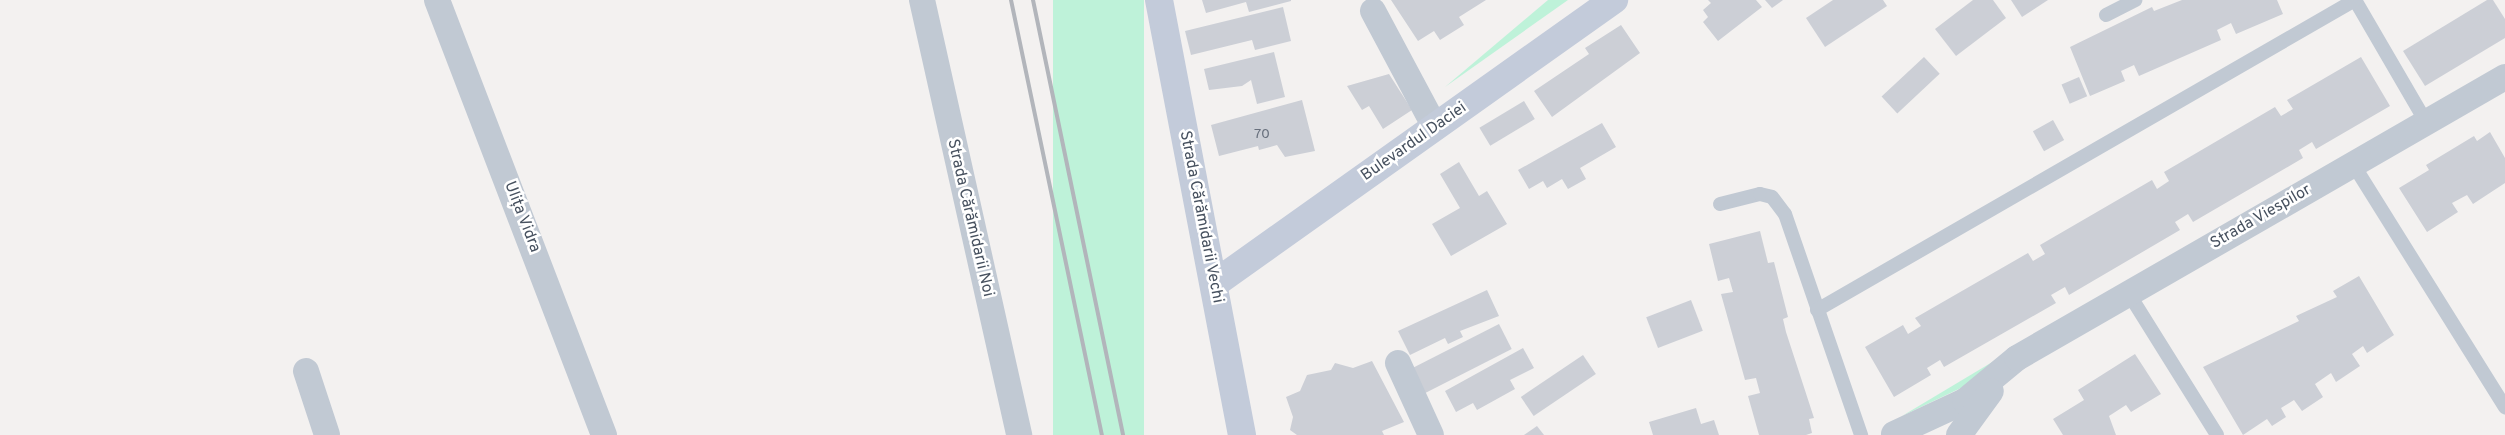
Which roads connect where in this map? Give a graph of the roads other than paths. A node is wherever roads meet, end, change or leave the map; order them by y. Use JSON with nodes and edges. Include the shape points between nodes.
{"nodes":[{"id":1,"x":437,"y":0,"type":"edge"},
{"id":2,"x":922,"y":0,"type":"edge"},
{"id":3,"x":1158,"y":0,"type":"edge"},
{"id":4,"x":1614,"y":0,"type":"edge"},
{"id":5,"x":2136,"y":0,"type":"edge"},
{"id":6,"x":2355,"y":0,"type":"edge"},
{"id":7,"x":1374,"y":11,"type":"dead end"},
{"id":8,"x":2106,"y":15,"type":"dead end"},
{"id":9,"x":2505,"y":77,"type":"edge"},
{"id":10,"x":2426,"y":122,"type":"junction"},
{"id":11,"x":1435,"y":127,"type":"junction"},
{"id":12,"x":2354,"y":164,"type":"junction"},
{"id":13,"x":1720,"y":204,"type":"dead end"},
{"id":14,"x":1214,"y":284,"type":"junction"},
{"id":15,"x":2129,"y":294,"type":"junction"},
{"id":16,"x":1817,"y":310,"type":"junction"},
{"id":17,"x":2017,"y":358,"type":"junction"},
{"id":18,"x":1398,"y":363,"type":"dead end"},
{"id":19,"x":306,"y":371,"type":"dead end"},
{"id":20,"x":2505,"y":407,"type":"edge"},
{"id":21,"x":327,"y":435,"type":"edge"},
{"id":22,"x":604,"y":435,"type":"edge"},
{"id":23,"x":1019,"y":435,"type":"edge"},
{"id":24,"x":1242,"y":435,"type":"edge"},
{"id":25,"x":1431,"y":435,"type":"edge"},
{"id":26,"x":1861,"y":435,"type":"edge"},
{"id":27,"x":1899,"y":435,"type":"edge"},
{"id":28,"x":1959,"y":435,"type":"edge"},
{"id":29,"x":2217,"y":435,"type":"edge"}],
"edges":[{"from":1,"to":22,"type":"street","name":"Ulița Vidra"},
{"from":2,"to":23,"type":"street","name":"Strada Cărămidarii Noi"},
{"from":3,"to":14,"type":"street","name":"Strada Cărămidarii Vechi"},
{"from":4,"to":11,"type":"street","name":"Bulevardul Daciei"},
{"from":5,"to":8,"type":"lane"},
{"from":6,"to":10,"type":"lane"},
{"from":6,"to":16,"type":"lane"},
{"from":7,"to":11,"type":"street"},
{"from":9,"to":10,"type":"street","name":"Strada Viespilor"},
{"from":10,"to":12,"type":"street","name":"Strada Viespilor"},
{"from":11,"to":14,"type":"street","name":"Bulevardul Daciei"},
{"from":12,"to":15,"type":"street","name":"Strada Viespilor"},
{"from":12,"to":20,"type":"lane"},
{"from":13,"to":16,"type":"lane","via":[[1760,194],[1779,204]]},
{"from":14,"to":24,"type":"street","name":"Strada Cărămidarii Vechi"},
{"from":15,"to":17,"type":"street","name":"Strada Viespilor"},
{"from":15,"to":29,"type":"lane"},
{"from":16,"to":26,"type":"lane"},
{"from":17,"to":27,"type":"street","name":"Strada Viespilor","via":[[1965,401]]},
{"from":17,"to":28,"type":"street","name":"Strada Viespilor"},
{"from":18,"to":25,"type":"street"},
{"from":19,"to":21,"type":"street"}]}
